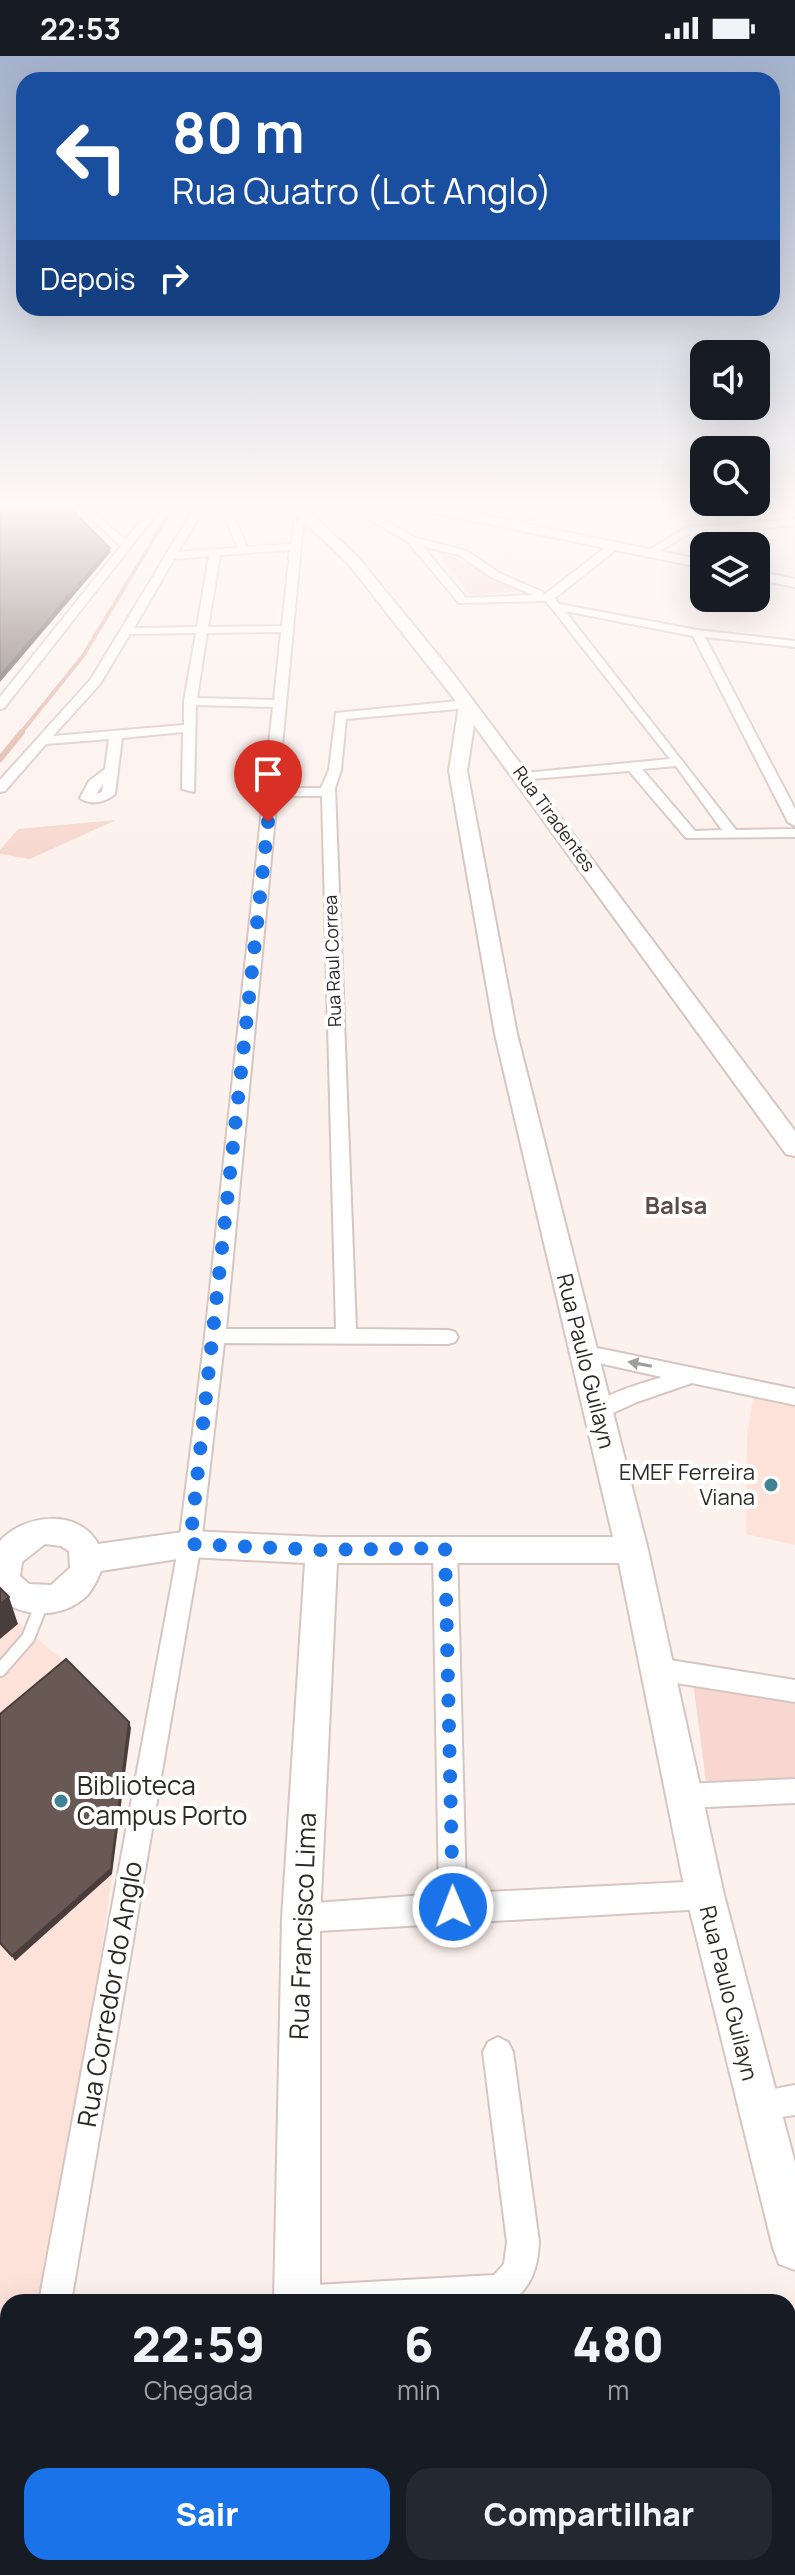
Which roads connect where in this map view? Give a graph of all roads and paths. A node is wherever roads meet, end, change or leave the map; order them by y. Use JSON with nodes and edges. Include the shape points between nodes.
{"nodes":[{"id":1,"x":65,"y":625,"type":"edge"},
{"id":2,"x":128,"y":625,"type":"edge"},
{"id":3,"x":204,"y":625,"type":"edge"},
{"id":4,"x":286,"y":625,"type":"edge"},
{"id":5,"x":404,"y":625,"type":"edge"},
{"id":6,"x":570,"y":625,"type":"edge"},
{"id":7,"x":657,"y":625,"type":"edge"},
{"id":8,"x":286,"y":629,"type":"junction"},
{"id":9,"x":203,"y":630,"type":"junction"},
{"id":10,"x":124,"y":631,"type":"junction"},
{"id":11,"x":697,"y":633,"type":"junction"},
{"id":12,"x":795,"y":644,"type":"edge"},
{"id":13,"x":190,"y":701,"type":"junction"},
{"id":14,"x":281,"y":704,"type":"junction"},
{"id":15,"x":468,"y":704,"type":"junction"},
{"id":16,"x":0,"y":705,"type":"edge"},
{"id":17,"x":191,"y":728,"type":"junction"},
{"id":18,"x":116,"y":735,"type":"junction"},
{"id":19,"x":42,"y":741,"type":"junction"},
{"id":20,"x":679,"y":762,"type":"junction"},
{"id":21,"x":633,"y":767,"type":"junction"},
{"id":22,"x":111,"y":771,"type":"dead end"},
{"id":23,"x":524,"y":777,"type":"junction"},
{"id":24,"x":0,"y":788,"type":"edge"},
{"id":25,"x":189,"y":789,"type":"dead end"},
{"id":26,"x":271,"y":792,"type":"junction"},
{"id":27,"x":328,"y":792,"type":"junction"},
{"id":28,"x":795,"y":822,"type":"edge"},
{"id":29,"x":795,"y":833,"type":"edge"},
{"id":30,"x":732,"y":834,"type":"junction"},
{"id":31,"x":795,"y":1148,"type":"edge"},
{"id":32,"x":215,"y":1336,"type":"junction"},
{"id":33,"x":346,"y":1336,"type":"junction"},
{"id":34,"x":448,"y":1337,"type":"dead end"},
{"id":35,"x":583,"y":1353,"type":"junction"},
{"id":36,"x":696,"y":1374,"type":"junction"},
{"id":37,"x":795,"y":1397,"type":"edge"},
{"id":38,"x":600,"y":1411,"type":"junction"},
{"id":39,"x":10,"y":1540,"type":"edge"},
{"id":40,"x":190,"y":1544,"type":"junction"},
{"id":41,"x":445,"y":1548,"type":"junction"},
{"id":42,"x":322,"y":1550,"type":"junction"},
{"id":43,"x":632,"y":1550,"type":"junction"},
{"id":44,"x":88,"y":1559,"type":"junction"},
{"id":45,"x":5,"y":1585,"type":"edge"},
{"id":46,"x":43,"y":1601,"type":"junction"},
{"id":47,"x":657,"y":1669,"type":"junction"},
{"id":48,"x":0,"y":1670,"type":"edge"},
{"id":49,"x":795,"y":1691,"type":"edge"},
{"id":50,"x":795,"y":1791,"type":"edge"},
{"id":51,"x":683,"y":1796,"type":"junction"},
{"id":52,"x":705,"y":1895,"type":"junction"},
{"id":53,"x":453,"y":1907,"type":"junction"},
{"id":54,"x":301,"y":1918,"type":"junction"},
{"id":55,"x":498,"y":2052,"type":"dead end"},
{"id":56,"x":776,"y":2102,"type":"edge"},
{"id":57,"x":795,"y":2248,"type":"edge"},
{"id":58,"x":56,"y":2294,"type":"edge"},
{"id":59,"x":297,"y":2294,"type":"edge"},
{"id":60,"x":443,"y":2294,"type":"edge"}],
"edges":[{"from":1,"to":16,"type":"street"},
{"from":2,"to":10,"type":"street"},
{"from":3,"to":9,"type":"street"},
{"from":4,"to":8,"type":"street","name":"Rua Corredor do Anglo"},
{"from":5,"to":15,"type":"street","name":"Rua Tiradentes"},
{"from":6,"to":20,"type":"street"},
{"from":7,"to":11,"type":"street"},
{"from":8,"to":9,"type":"street"},
{"from":8,"to":14,"type":"street","name":"Rua Corredor do Anglo"},
{"from":9,"to":10,"type":"street"},
{"from":9,"to":13,"type":"street"},
{"from":10,"to":19,"type":"street","via":[[96,681]]},
{"from":11,"to":12,"type":"street"},
{"from":11,"to":28,"type":"street"},
{"from":13,"to":14,"type":"street"},
{"from":13,"to":17,"type":"street"},
{"from":14,"to":26,"type":"street","name":"Rua Corredor do Anglo"},
{"from":15,"to":23,"type":"street","name":"Rua Tiradentes"},
{"from":15,"to":27,"type":"street","name":"Rua Raul Correa","via":[[340,716]]},
{"from":15,"to":35,"type":"street","name":"Rua Paulo Guilayn","via":[[458,771],[506,1034]]},
{"from":17,"to":18,"type":"street"},
{"from":17,"to":25,"type":"street"},
{"from":18,"to":19,"type":"street"},
{"from":18,"to":22,"type":"street"},
{"from":19,"to":24,"type":"street"},
{"from":20,"to":21,"type":"street"},
{"from":20,"to":30,"type":"street"},
{"from":21,"to":23,"type":"street"},
{"from":21,"to":30,"type":"street","via":[[691,835]]},
{"from":23,"to":31,"type":"street","name":"Rua Tiradentes"},
{"from":26,"to":27,"type":"street"},
{"from":26,"to":32,"type":"street","name":"Rua Corredor do Anglo"},
{"from":27,"to":33,"type":"street","name":"Rua Raul Correa"},
{"from":29,"to":30,"type":"street"},
{"from":32,"to":33,"type":"street"},
{"from":32,"to":40,"type":"street","name":"Rua Corredor do Anglo"},
{"from":33,"to":34,"type":"street"},
{"from":36,"to":35,"type":"street","one_way":true},
{"from":35,"to":38,"type":"street","name":"Rua Paulo Guilayn"},
{"from":36,"to":37,"type":"street"},
{"from":36,"to":38,"type":"street"},
{"from":38,"to":43,"type":"street","name":"Rua Paulo Guilayn"},
{"from":39,"to":44,"type":"street","via":[[45,1531],[69,1533],[86,1548]]},
{"from":39,"to":45,"type":"street"},
{"from":40,"to":42,"type":"street"},
{"from":40,"to":44,"type":"street"},
{"from":40,"to":58,"type":"street","name":"Rua Corredor do Anglo"},
{"from":41,"to":42,"type":"street"},
{"from":41,"to":43,"type":"street"},
{"from":41,"to":53,"type":"street"},
{"from":42,"to":54,"type":"street","name":"Rua Francisco Lima"},
{"from":43,"to":47,"type":"street","name":"Rua Paulo Guilayn"},
{"from":44,"to":46,"type":"street","via":[[70,1591]]},
{"from":45,"to":46,"type":"street","via":[[18,1596]]},
{"from":46,"to":48,"type":"lane","via":[[28,1638]]},
{"from":47,"to":49,"type":"street"},
{"from":47,"to":51,"type":"street","name":"Rua Paulo Guilayn"},
{"from":50,"to":51,"type":"street"},
{"from":51,"to":52,"type":"street","name":"Rua Paulo Guilayn"},
{"from":52,"to":53,"type":"street"},
{"from":52,"to":56,"type":"street","name":"Rua Paulo Guilayn"},
{"from":53,"to":54,"type":"street"},
{"from":54,"to":59,"type":"street","name":"Rua Francisco Lima"},
{"from":55,"to":60,"type":"street","via":[[522,2264],[514,2283],[498,2291]]},
{"from":56,"to":57,"type":"street","name":"Rua Paulo Guilayn"}]}
